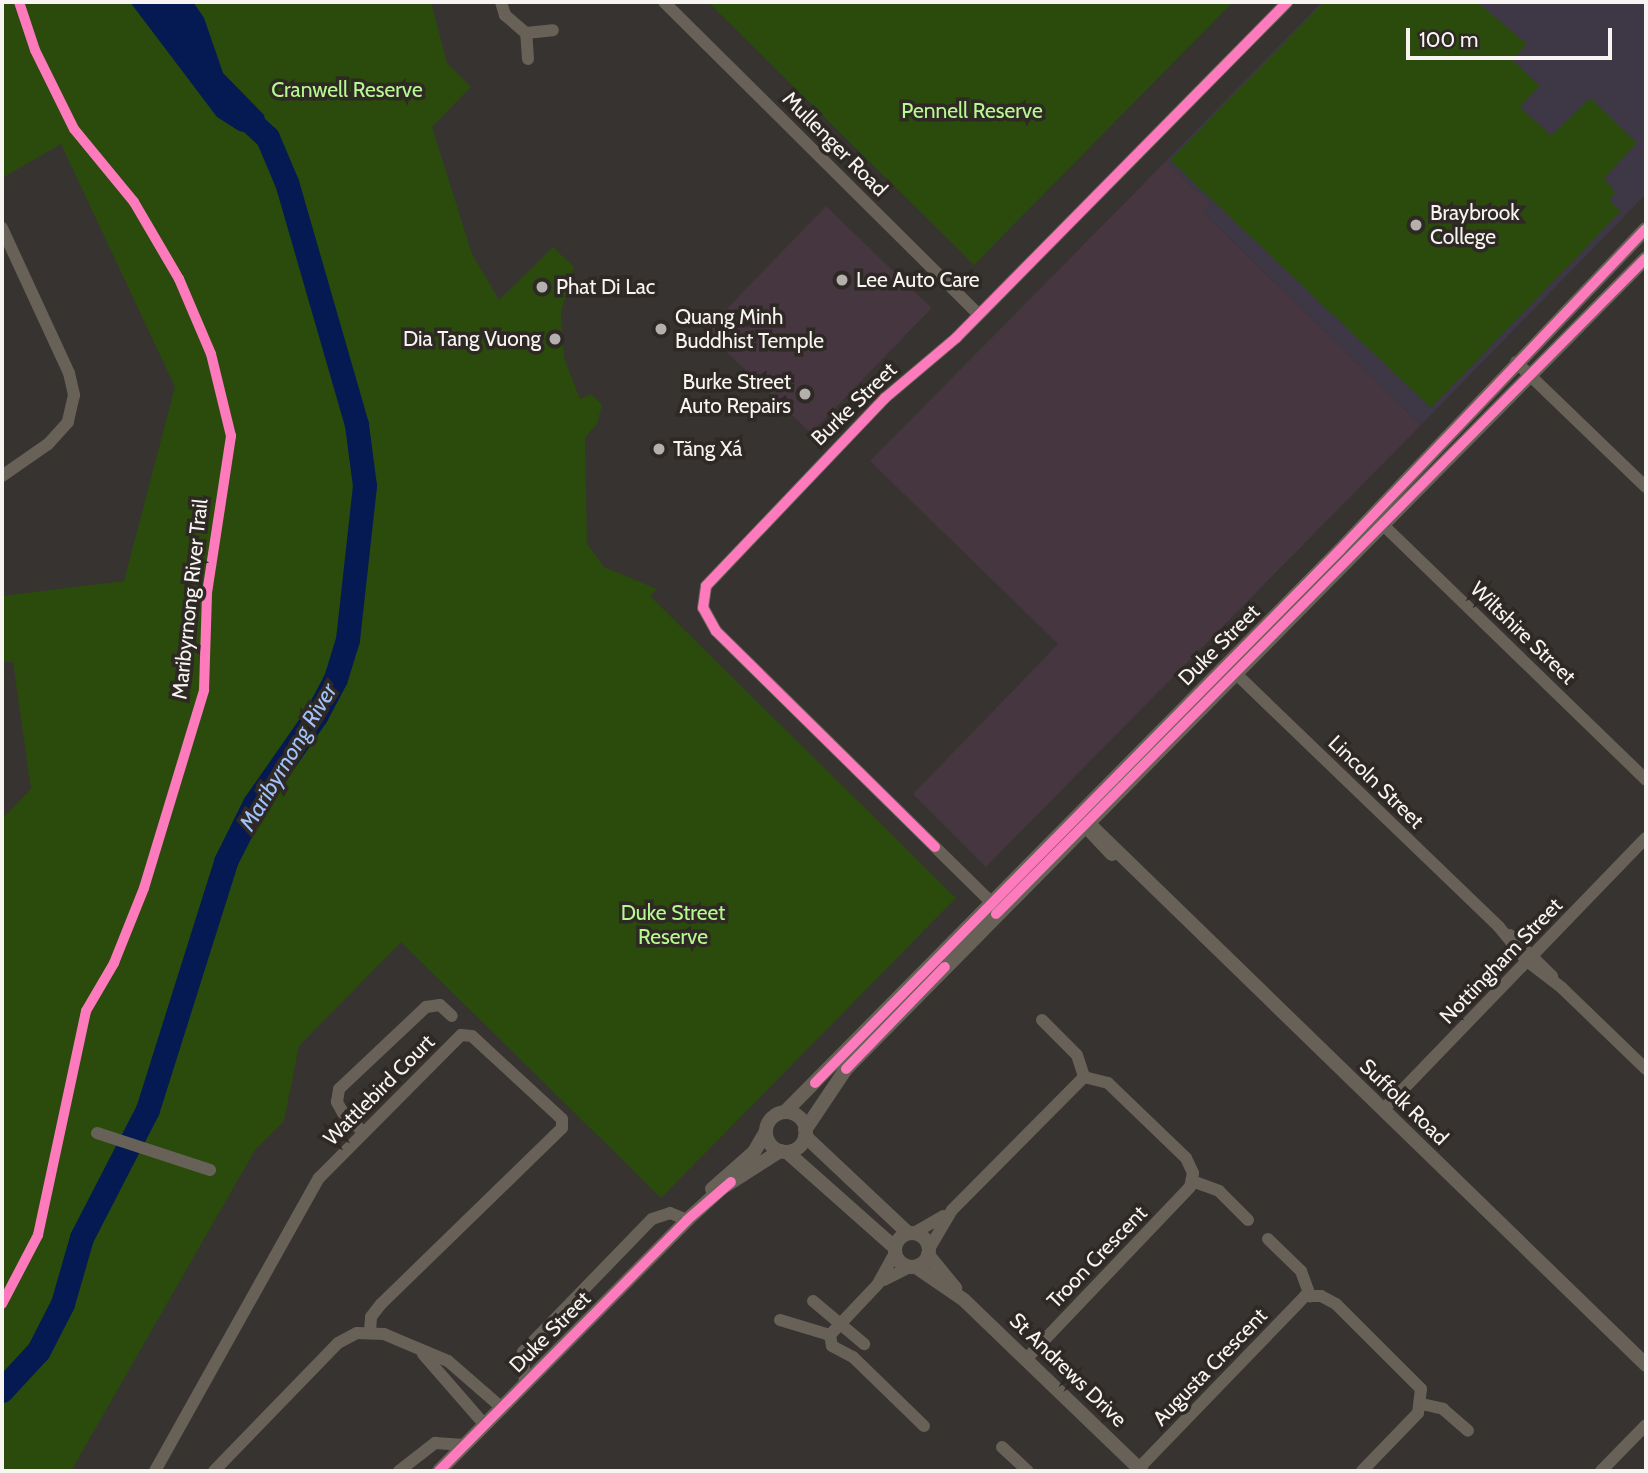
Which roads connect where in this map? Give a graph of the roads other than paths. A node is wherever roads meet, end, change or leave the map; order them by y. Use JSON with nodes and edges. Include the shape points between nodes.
{"nodes":[{"id":1,"x":501,"y":2,"type":"edge"},
{"id":2,"x":664,"y":2,"type":"edge"},
{"id":3,"x":1287,"y":2,"type":"edge"},
{"id":4,"x":553,"y":30,"type":"dead end"},
{"id":5,"x":526,"y":33,"type":"junction"},
{"id":6,"x":528,"y":59,"type":"dead end"},
{"id":7,"x":1646,"y":229,"type":"edge"},
{"id":8,"x":3,"y":234,"type":"edge"},
{"id":9,"x":1646,"y":258,"type":"edge"},
{"id":10,"x":978,"y":314,"type":"junction"},
{"id":11,"x":1516,"y":362,"type":"junction"},
{"id":12,"x":1529,"y":374,"type":"junction"},
{"id":13,"x":2,"y":476,"type":"edge"},
{"id":14,"x":1646,"y":488,"type":"edge"},
{"id":15,"x":1377,"y":520,"type":"junction"},
{"id":16,"x":1231,"y":669,"type":"junction"},
{"id":17,"x":1646,"y":780,"type":"edge"},
{"id":18,"x":1083,"y":821,"type":"junction"},
{"id":19,"x":1646,"y":838,"type":"edge"},
{"id":20,"x":995,"y":907,"type":"junction"},
{"id":21,"x":1531,"y":957,"type":"junction"},
{"id":22,"x":452,"y":1016,"type":"dead end"},
{"id":23,"x":1042,"y":1020,"type":"dead end"},
{"id":24,"x":1646,"y":1069,"type":"edge"},
{"id":25,"x":1084,"y":1077,"type":"junction"},
{"id":26,"x":1383,"y":1110,"type":"junction"},
{"id":27,"x":785,"y":1112,"type":"junction"},
{"id":28,"x":766,"y":1131,"type":"junction"},
{"id":29,"x":363,"y":1132,"type":"junction"},
{"id":30,"x":97,"y":1133,"type":"dead end"},
{"id":31,"x":805,"y":1133,"type":"junction"},
{"id":32,"x":784,"y":1151,"type":"junction"},
{"id":33,"x":210,"y":1170,"type":"dead end"},
{"id":34,"x":1192,"y":1181,"type":"junction"},
{"id":35,"x":952,"y":1210,"type":"junction"},
{"id":36,"x":687,"y":1220,"type":"junction"},
{"id":37,"x":1248,"y":1220,"type":"dead end"},
{"id":38,"x":911,"y":1233,"type":"junction"},
{"id":39,"x":1268,"y":1239,"type":"dead end"},
{"id":40,"x":895,"y":1250,"type":"junction"},
{"id":41,"x":929,"y":1252,"type":"junction"},
{"id":42,"x":913,"y":1267,"type":"junction"},
{"id":43,"x":878,"y":1284,"type":"junction"},
{"id":44,"x":1310,"y":1296,"type":"junction"},
{"id":45,"x":964,"y":1300,"type":"junction"},
{"id":46,"x":813,"y":1301,"type":"dead end"},
{"id":47,"x":780,"y":1320,"type":"dead end"},
{"id":48,"x":841,"y":1322,"type":"junction"},
{"id":49,"x":370,"y":1332,"type":"junction"},
{"id":50,"x":830,"y":1335,"type":"junction"},
{"id":51,"x":864,"y":1344,"type":"dead end"},
{"id":52,"x":421,"y":1352,"type":"junction"},
{"id":53,"x":1027,"y":1358,"type":"junction"},
{"id":54,"x":1646,"y":1365,"type":"edge"},
{"id":55,"x":525,"y":1384,"type":"junction"},
{"id":56,"x":1422,"y":1404,"type":"junction"},
{"id":57,"x":502,"y":1408,"type":"junction"},
{"id":58,"x":485,"y":1425,"type":"junction"},
{"id":59,"x":1646,"y":1425,"type":"edge"},
{"id":60,"x":924,"y":1426,"type":"dead end"},
{"id":61,"x":1468,"y":1431,"type":"dead end"},
{"id":62,"x":465,"y":1445,"type":"junction"},
{"id":63,"x":1002,"y":1447,"type":"dead end"},
{"id":64,"x":1141,"y":1470,"type":"edge"},
{"id":65,"x":155,"y":1471,"type":"edge"},
{"id":66,"x":214,"y":1471,"type":"edge"},
{"id":67,"x":399,"y":1471,"type":"edge"},
{"id":68,"x":439,"y":1471,"type":"edge"},
{"id":69,"x":1028,"y":1471,"type":"edge"},
{"id":70,"x":1362,"y":1471,"type":"edge"},
{"id":71,"x":1601,"y":1471,"type":"edge"}],
"edges":[{"from":1,"to":5,"type":"street","via":[[505,15]]},
{"from":2,"to":10,"type":"street","name":"Mullenger Road"},
{"from":3,"to":10,"type":"street","name":"Burke Street"},
{"from":4,"to":5,"type":"street"},
{"from":5,"to":6,"type":"street"},
{"from":7,"to":11,"type":"street","name":"Duke Street"},
{"from":8,"to":13,"type":"street","via":[[69,373],[74,395],[68,422],[48,444]]},
{"from":9,"to":12,"type":"street","name":"Duke Street"},
{"from":10,"to":20,"type":"street","name":"Burke Street","via":[[885,398],[719,568],[702,601],[716,631]]},
{"from":11,"to":12,"type":"street"},
{"from":11,"to":15,"type":"street","name":"Duke Street"},
{"from":12,"to":14,"type":"street"},
{"from":12,"to":15,"type":"street","name":"Duke Street"},
{"from":15,"to":16,"type":"street","name":"Duke Street"},
{"from":15,"to":17,"type":"street","name":"Wiltshire Street"},
{"from":16,"to":18,"type":"street","name":"Duke Street"},
{"from":16,"to":21,"type":"street","name":"Lincoln Street"},
{"from":18,"to":20,"type":"street","name":"Duke Street"},
{"from":18,"to":26,"type":"street","name":"Suffolk Road"},
{"from":19,"to":21,"type":"street","name":"Nottingham Street"},
{"from":20,"to":27,"type":"street","name":"Duke Street"},
{"from":20,"to":31,"type":"street","name":"Duke Street","via":[[846,1069]]},
{"from":21,"to":24,"type":"street","name":"Lincoln Street"},
{"from":21,"to":26,"type":"street","name":"Nottingham Street"},
{"from":22,"to":29,"type":"street","via":[[440,1005],[426,1007],[339,1089],[337,1102]]},
{"from":23,"to":25,"type":"street","via":[[1077,1055]]},
{"from":25,"to":34,"type":"street","via":[[1101,1079],[1186,1158]]},
{"from":25,"to":35,"type":"street"},
{"from":26,"to":54,"type":"street","name":"Suffolk Road"},
{"from":27,"to":28,"type":"street","via":[[770,1119]]},
{"from":27,"to":31,"type":"street","via":[[800,1118]]},
{"from":28,"to":32,"type":"street","via":[[769,1144]]},
{"from":28,"to":36,"type":"street","name":"Duke Street","via":[[754,1152],[723,1176]]},
{"from":29,"to":49,"type":"street","name":"Wattlebird Court","via":[[461,1035],[481,1041],[562,1119],[559,1135],[382,1304],[371,1317]]},
{"from":29,"to":65,"type":"street","name":"Wattlebird Court","via":[[312,1189]]},
{"from":30,"to":33,"type":"street"},
{"from":31,"to":32,"type":"street","via":[[799,1147]]},
{"from":31,"to":38,"type":"street"},
{"from":32,"to":36,"type":"street","name":"Duke Street","via":[[722,1188]]},
{"from":32,"to":40,"type":"street"},
{"from":34,"to":37,"type":"street","via":[[1219,1191]]},
{"from":34,"to":53,"type":"street","name":"Troon Crescent","via":[[1180,1200]]},
{"from":35,"to":38,"type":"street"},
{"from":35,"to":41,"type":"street"},
{"from":36,"to":55,"type":"street","name":"Duke Street"},
{"from":36,"to":55,"type":"street","via":[[670,1213],[652,1219],[523,1352]]},
{"from":38,"to":40,"type":"street"},
{"from":38,"to":41,"type":"street","name":"St Andrews Drive","via":[[925,1238]]},
{"from":39,"to":44,"type":"street","via":[[1301,1271]]},
{"from":40,"to":42,"type":"street","name":"St Andrews Drive"},
{"from":40,"to":43,"type":"street"},
{"from":41,"to":42,"type":"street"},
{"from":41,"to":45,"type":"street","name":"St Andrews Drive"},
{"from":42,"to":43,"type":"street"},
{"from":42,"to":45,"type":"street","name":"St Andrews Drive"},
{"from":43,"to":48,"type":"street"},
{"from":44,"to":56,"type":"street","via":[[1336,1304],[1401,1366],[1421,1389]]},
{"from":44,"to":64,"type":"street","name":"Augusta Crescent"},
{"from":45,"to":53,"type":"street","name":"St Andrews Drive"},
{"from":46,"to":48,"type":"street"},
{"from":47,"to":50,"type":"street"},
{"from":48,"to":50,"type":"street"},
{"from":48,"to":51,"type":"street"},
{"from":49,"to":52,"type":"street"},
{"from":49,"to":66,"type":"street","via":[[338,1343]]},
{"from":50,"to":60,"type":"street","via":[[832,1346],[853,1357]]},
{"from":52,"to":57,"type":"street","via":[[448,1361]]},
{"from":52,"to":58,"type":"street"},
{"from":53,"to":64,"type":"street","name":"St Andrews Drive"},
{"from":55,"to":57,"type":"street","name":"Duke Street"},
{"from":56,"to":61,"type":"street","via":[[1443,1409]]},
{"from":56,"to":70,"type":"street"},
{"from":57,"to":58,"type":"street","name":"Duke Street"},
{"from":58,"to":62,"type":"street","name":"Duke Street"},
{"from":59,"to":71,"type":"street"},
{"from":62,"to":67,"type":"street","via":[[435,1443]]},
{"from":62,"to":68,"type":"street","name":"Duke Street"},
{"from":63,"to":69,"type":"street"}]}
